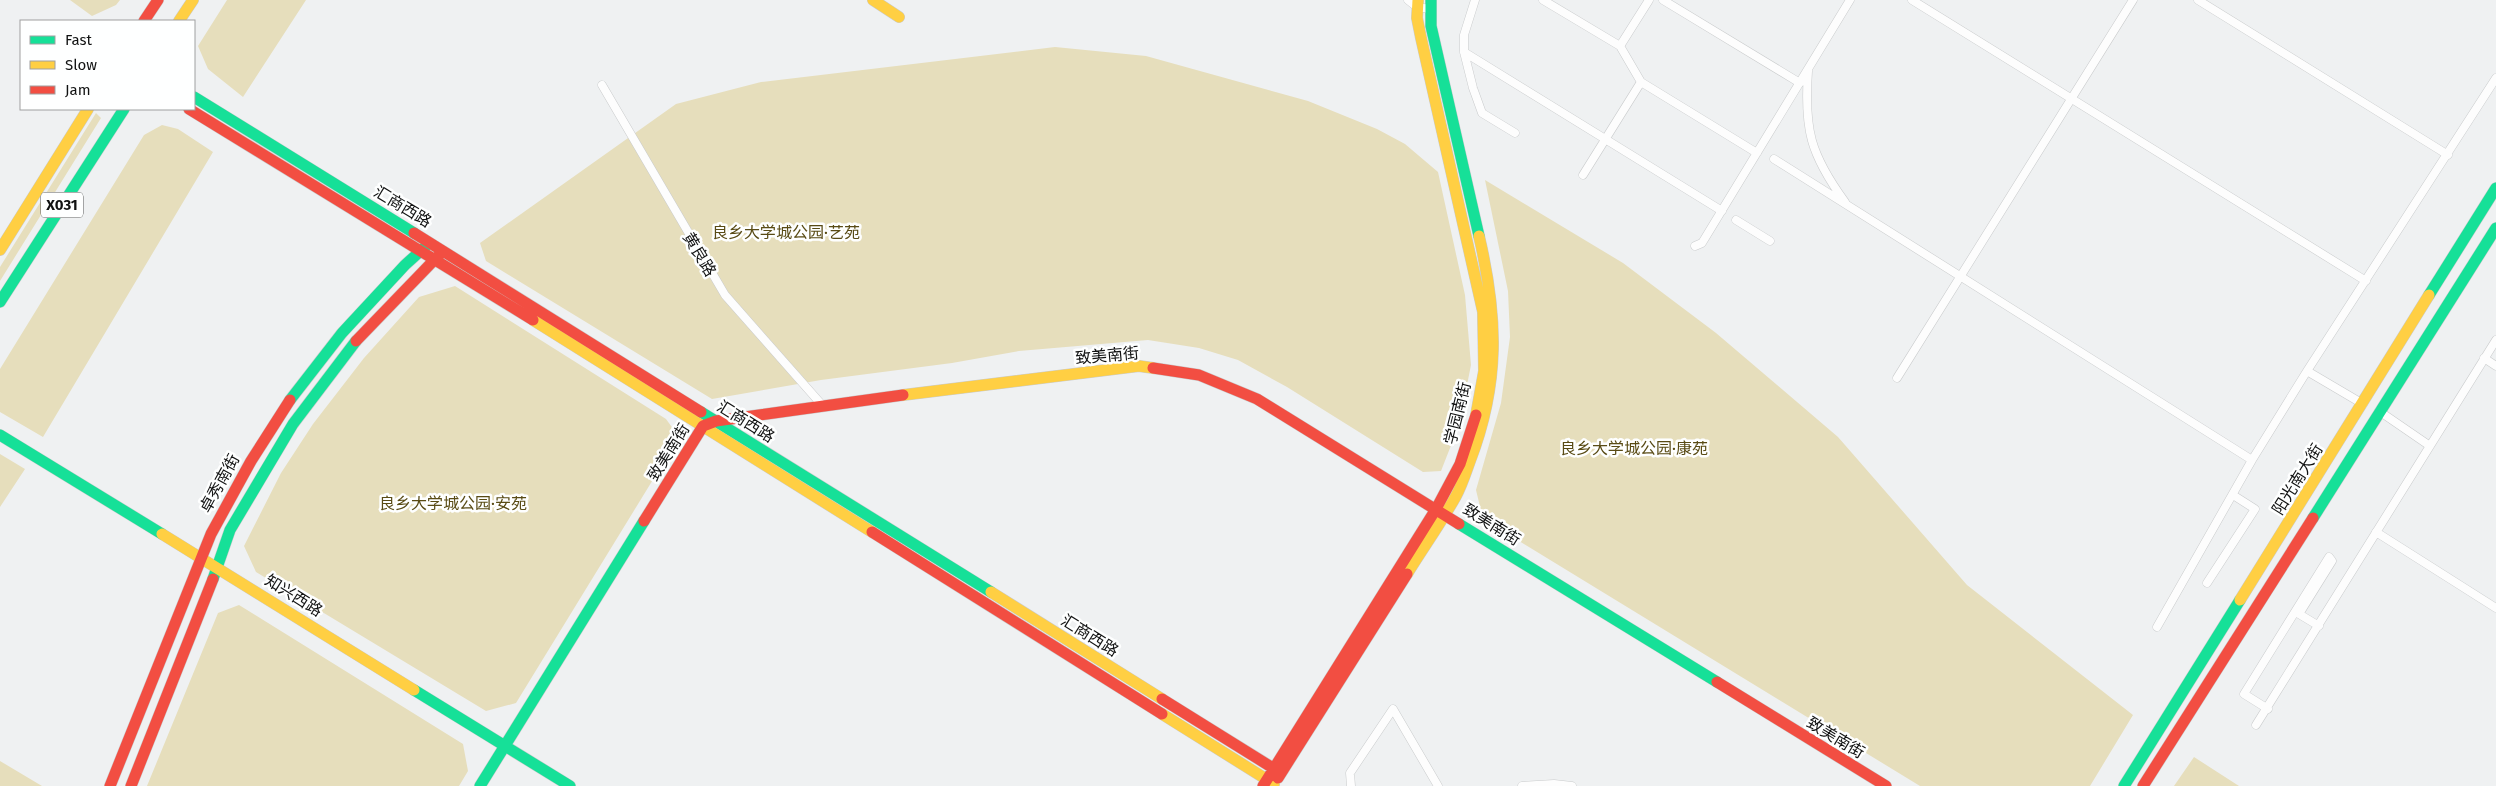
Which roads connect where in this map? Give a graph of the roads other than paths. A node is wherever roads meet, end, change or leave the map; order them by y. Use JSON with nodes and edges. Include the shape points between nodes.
{"nodes":[{"id":1,"x":158,"y":0,"type":"edge"},
{"id":2,"x":193,"y":0,"type":"edge"},
{"id":3,"x":873,"y":0,"type":"edge"},
{"id":4,"x":1408,"y":0,"type":"edge"},
{"id":5,"x":1476,"y":0,"type":"edge"},
{"id":6,"x":1543,"y":0,"type":"edge"},
{"id":7,"x":1649,"y":0,"type":"edge"},
{"id":8,"x":1663,"y":0,"type":"edge"},
{"id":9,"x":1850,"y":0,"type":"edge"},
{"id":10,"x":1912,"y":0,"type":"edge"},
{"id":11,"x":2133,"y":0,"type":"edge"},
{"id":12,"x":2198,"y":0,"type":"edge"},
{"id":13,"x":1418,"y":4,"type":"edge"},
{"id":14,"x":1431,"y":5,"type":"edge"},
{"id":15,"x":899,"y":17,"type":"dead end"},
{"id":16,"x":145,"y":20,"type":"edge"},
{"id":17,"x":180,"y":20,"type":"edge"},
{"id":18,"x":1620,"y":46,"type":"junction"},
{"id":19,"x":1464,"y":52,"type":"junction"},
{"id":20,"x":1808,"y":69,"type":"junction"},
{"id":21,"x":2496,"y":78,"type":"edge"},
{"id":22,"x":1641,"y":82,"type":"junction"},
{"id":23,"x":1800,"y":83,"type":"junction"},
{"id":24,"x":602,"y":86,"type":"dead end"},
{"id":25,"x":195,"y":98,"type":"edge"},
{"id":26,"x":87,"y":110,"type":"edge"},
{"id":27,"x":123,"y":110,"type":"edge"},
{"id":28,"x":191,"y":110,"type":"edge"},
{"id":29,"x":1515,"y":133,"type":"dead end"},
{"id":30,"x":1606,"y":139,"type":"junction"},
{"id":31,"x":1757,"y":153,"type":"junction"},
{"id":32,"x":2448,"y":155,"type":"junction"},
{"id":33,"x":1774,"y":159,"type":"dead end"},
{"id":34,"x":1582,"y":176,"type":"dead end"},
{"id":35,"x":2496,"y":188,"type":"edge"},
{"id":36,"x":1848,"y":206,"type":"junction"},
{"id":37,"x":1722,"y":211,"type":"junction"},
{"id":38,"x":1736,"y":220,"type":"dead end"},
{"id":39,"x":2496,"y":228,"type":"edge"},
{"id":40,"x":1770,"y":240,"type":"dead end"},
{"id":41,"x":432,"y":242,"type":"junction"},
{"id":42,"x":1695,"y":246,"type":"dead end"},
{"id":43,"x":0,"y":250,"type":"edge"},
{"id":44,"x":420,"y":250,"type":"junction"},
{"id":45,"x":444,"y":251,"type":"junction"},
{"id":46,"x":434,"y":258,"type":"junction"},
{"id":47,"x":1960,"y":276,"type":"junction"},
{"id":48,"x":2366,"y":281,"type":"junction"},
{"id":49,"x":0,"y":302,"type":"edge"},
{"id":50,"x":2496,"y":340,"type":"edge"},
{"id":51,"x":2484,"y":358,"type":"junction"},
{"id":52,"x":2496,"y":366,"type":"edge"},
{"id":53,"x":2307,"y":371,"type":"junction"},
{"id":54,"x":1897,"y":378,"type":"dead end"},
{"id":55,"x":2363,"y":404,"type":"junction"},
{"id":56,"x":822,"y":405,"type":"junction"},
{"id":57,"x":2379,"y":411,"type":"junction"},
{"id":58,"x":716,"y":421,"type":"junction"},
{"id":59,"x":703,"y":426,"type":"junction"},
{"id":60,"x":0,"y":435,"type":"edge"},
{"id":61,"x":2430,"y":446,"type":"junction"},
{"id":62,"x":2252,"y":460,"type":"junction"},
{"id":63,"x":2233,"y":495,"type":"junction"},
{"id":64,"x":1441,"y":512,"type":"junction"},
{"id":65,"x":2376,"y":532,"type":"junction"},
{"id":66,"x":202,"y":558,"type":"junction"},
{"id":67,"x":217,"y":567,"type":"junction"},
{"id":68,"x":2207,"y":583,"type":"dead end"},
{"id":69,"x":2496,"y":608,"type":"edge"},
{"id":70,"x":2319,"y":626,"type":"junction"},
{"id":71,"x":2157,"y":627,"type":"dead end"},
{"id":72,"x":2268,"y":709,"type":"junction"},
{"id":73,"x":2256,"y":725,"type":"dead end"},
{"id":74,"x":506,"y":746,"type":"junction"},
{"id":75,"x":1278,"y":771,"type":"junction"},
{"id":76,"x":1269,"y":784,"type":"edge"},
{"id":77,"x":110,"y":786,"type":"edge"},
{"id":78,"x":132,"y":786,"type":"edge"},
{"id":79,"x":480,"y":786,"type":"edge"},
{"id":80,"x":570,"y":786,"type":"edge"},
{"id":81,"x":1351,"y":786,"type":"edge"},
{"id":82,"x":1438,"y":786,"type":"edge"},
{"id":83,"x":1522,"y":786,"type":"edge"},
{"id":84,"x":1572,"y":786,"type":"edge"},
{"id":85,"x":1886,"y":786,"type":"edge"},
{"id":86,"x":2124,"y":786,"type":"edge"},
{"id":87,"x":2143,"y":786,"type":"edge"}],
"edges":[{"from":1,"to":16,"type":"street"},
{"from":2,"to":17,"type":"street"},
{"from":3,"to":15,"type":"street"},
{"from":4,"to":13,"type":"street"},
{"from":5,"to":19,"type":"street","via":[[1464,35]]},
{"from":6,"to":18,"type":"street"},
{"from":7,"to":18,"type":"street"},
{"from":8,"to":23,"type":"street"},
{"from":9,"to":20,"type":"street"},
{"from":10,"to":48,"type":"street"},
{"from":11,"to":47,"type":"street"},
{"from":12,"to":32,"type":"street"},
{"from":13,"to":14,"type":"street"},
{"from":13,"to":64,"type":"street","name":"学园南街","via":[[1424,53],[1483,312],[1484,371],[1473,429]]},
{"from":14,"to":64,"type":"street","name":"学园南街","via":[[1431,26],[1484,256],[1494,336],[1492,377],[1482,430],[1457,495]]},
{"from":18,"to":22,"type":"street"},
{"from":19,"to":29,"type":"street","via":[[1482,113]]},
{"from":19,"to":30,"type":"street"},
{"from":20,"to":23,"type":"street"},
{"from":20,"to":36,"type":"street","via":[[1806,115],[1813,148],[1826,176]]},
{"from":21,"to":32,"type":"street"},
{"from":22,"to":30,"type":"street"},
{"from":22,"to":31,"type":"street"},
{"from":23,"to":31,"type":"street"},
{"from":24,"to":56,"type":"street","name":"黄良路","via":[[725,295]]},
{"from":25,"to":41,"type":"street","name":"汇商西路"},
{"from":26,"to":43,"type":"street","number":"X031"},
{"from":27,"to":49,"type":"street","number":"X031"},
{"from":28,"to":44,"type":"street","name":"汇商西路"},
{"from":30,"to":34,"type":"street"},
{"from":30,"to":37,"type":"street"},
{"from":31,"to":37,"type":"street"},
{"from":32,"to":48,"type":"street"},
{"from":33,"to":36,"type":"street"},
{"from":35,"to":55,"type":"street","name":"阳光南大街"},
{"from":36,"to":47,"type":"street"},
{"from":37,"to":42,"type":"street","via":[[1702,243]]},
{"from":38,"to":40,"type":"street"},
{"from":39,"to":57,"type":"street","name":"阳光南大街"},
{"from":41,"to":44,"type":"street","name":"卓秀南街"},
{"from":41,"to":45,"type":"street","name":"汇商西路"},
{"from":44,"to":46,"type":"street","name":"汇商西路"},
{"from":44,"to":66,"type":"street","name":"卓秀南街","via":[[360,311],[287,402],[259,444],[211,533]]},
{"from":45,"to":46,"type":"street","name":"卓秀南街"},
{"from":45,"to":58,"type":"street","name":"汇商西路"},
{"from":46,"to":59,"type":"street","name":"汇商西路"},
{"from":46,"to":67,"type":"street","name":"卓秀南街","via":[[356,341],[293,424],[230,530]]},
{"from":47,"to":54,"type":"street"},
{"from":47,"to":62,"type":"street"},
{"from":48,"to":53,"type":"street"},
{"from":50,"to":51,"type":"street"},
{"from":51,"to":52,"type":"street"},
{"from":51,"to":61,"type":"street"},
{"from":53,"to":55,"type":"street"},
{"from":53,"to":62,"type":"street"},
{"from":55,"to":86,"type":"street","name":"阳光南大街"},
{"from":56,"to":58,"type":"street","name":"致美南街"},
{"from":56,"to":64,"type":"street","name":"致美南街","via":[[1139,366],[1198,374],[1257,399]]},
{"from":57,"to":61,"type":"street"},
{"from":57,"to":87,"type":"street","name":"阳光南大街"},
{"from":58,"to":59,"type":"street","name":"致美南街"},
{"from":58,"to":75,"type":"street","name":"汇商西路"},
{"from":59,"to":74,"type":"street","name":"致美南街"},
{"from":59,"to":76,"type":"street","name":"汇商西路"},
{"from":60,"to":66,"type":"street","name":"知兴西路"},
{"from":61,"to":65,"type":"street"},
{"from":62,"to":63,"type":"street"},
{"from":63,"to":68,"type":"street","via":[[2255,509]]},
{"from":63,"to":71,"type":"street"},
{"from":64,"to":75,"type":"street","name":"学园南街"},
{"from":64,"to":85,"type":"street","name":"致美南街"},
{"from":65,"to":69,"type":"street"},
{"from":65,"to":70,"type":"street"},
{"from":66,"to":67,"type":"street","name":"知兴西路"},
{"from":66,"to":77,"type":"street","name":"卓秀南街"},
{"from":67,"to":74,"type":"street","name":"知兴西路"},
{"from":67,"to":78,"type":"street","name":"卓秀南街"},
{"from":70,"to":72,"type":"street"},
{"from":70,"to":72,"type":"street","via":[[2299,614],[2332,560],[2329,557],[2244,694]]},
{"from":72,"to":73,"type":"street"},
{"from":74,"to":79,"type":"street","name":"致美南街"},
{"from":74,"to":80,"type":"street","name":"知兴西路"},
{"from":75,"to":76,"type":"street","name":"学园南街"},
{"from":81,"to":82,"type":"street","via":[[1350,773],[1393,709]]},
{"from":83,"to":84,"type":"street"}]}
